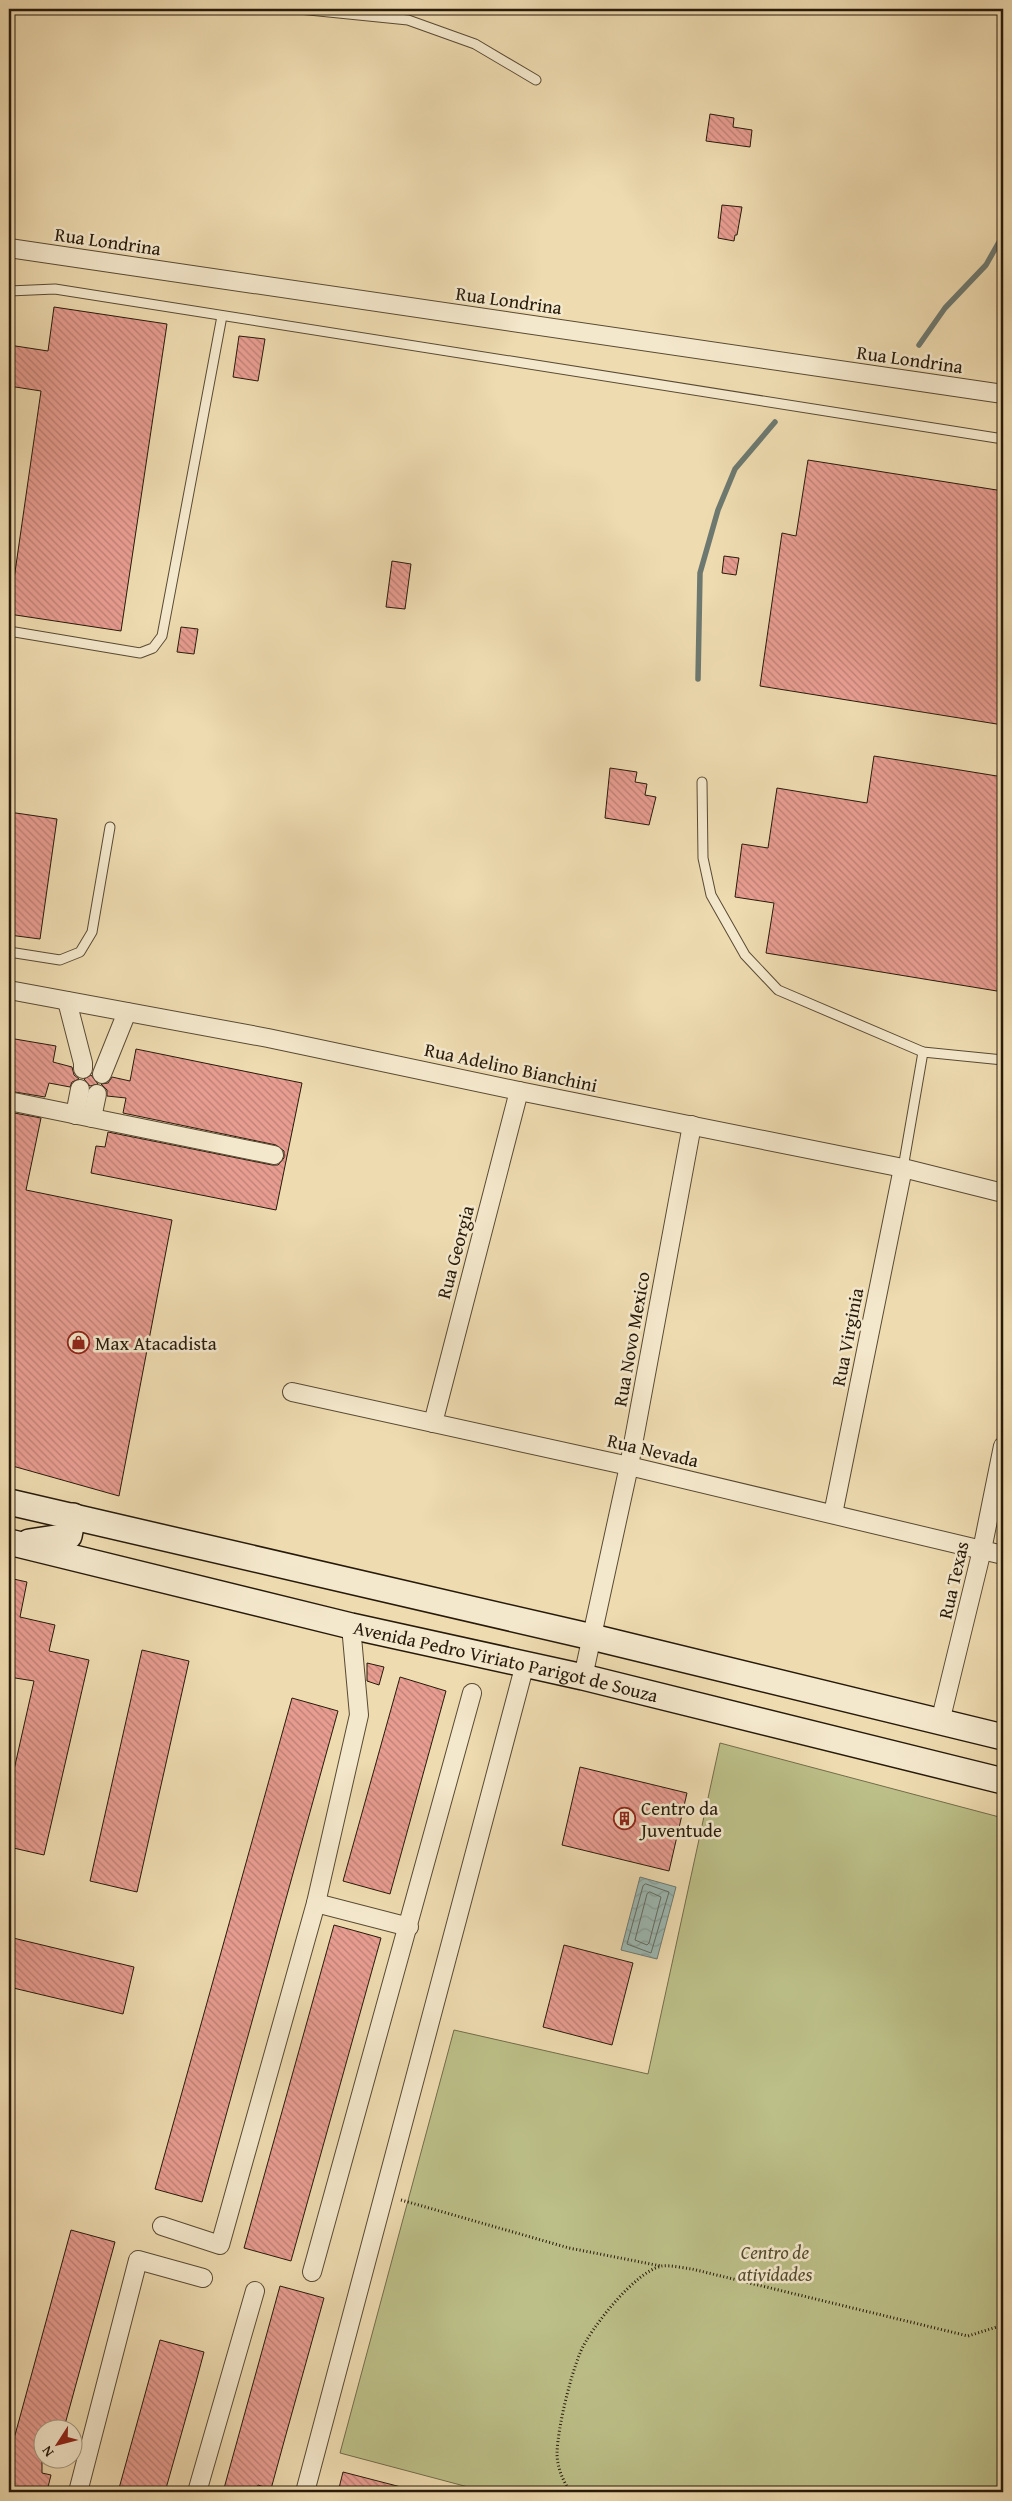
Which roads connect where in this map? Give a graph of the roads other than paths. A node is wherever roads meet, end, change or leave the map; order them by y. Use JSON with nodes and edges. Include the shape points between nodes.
{"nodes":[{"id":1,"x":299,"y":9,"type":"edge"},
{"id":2,"x":536,"y":80,"type":"dead end"},
{"id":3,"x":9,"y":248,"type":"edge"},
{"id":4,"x":9,"y":291,"type":"edge"},
{"id":5,"x":222,"y":316,"type":"junction"},
{"id":6,"x":1003,"y":394,"type":"edge"},
{"id":7,"x":1003,"y":439,"type":"edge"},
{"id":8,"x":9,"y":631,"type":"edge"},
{"id":9,"x":702,"y":782,"type":"dead end"},
{"id":10,"x":110,"y":827,"type":"dead end"},
{"id":11,"x":9,"y":952,"type":"edge"},
{"id":12,"x":9,"y":990,"type":"edge"},
{"id":13,"x":67,"y":1001,"type":"junction"},
{"id":14,"x":127,"y":1012,"type":"junction"},
{"id":15,"x":923,"y":1052,"type":"junction"},
{"id":16,"x":1003,"y":1060,"type":"edge"},
{"id":17,"x":83,"y":1069,"type":"dead end"},
{"id":18,"x":102,"y":1074,"type":"dead end"},
{"id":19,"x":519,"y":1091,"type":"junction"},
{"id":20,"x":9,"y":1101,"type":"edge"},
{"id":21,"x":74,"y":1115,"type":"junction"},
{"id":22,"x":92,"y":1118,"type":"junction"},
{"id":23,"x":692,"y":1125,"type":"junction"},
{"id":24,"x":274,"y":1155,"type":"dead end"},
{"id":25,"x":903,"y":1168,"type":"junction"},
{"id":26,"x":1003,"y":1192,"type":"edge"},
{"id":27,"x":292,"y":1392,"type":"dead end"},
{"id":28,"x":433,"y":1423,"type":"junction"},
{"id":29,"x":1003,"y":1446,"type":"edge"},
{"id":30,"x":629,"y":1466,"type":"junction"},
{"id":31,"x":9,"y":1502,"type":"edge"},
{"id":32,"x":832,"y":1514,"type":"junction"},
{"id":33,"x":73,"y":1516,"type":"junction"},
{"id":34,"x":14,"y":1543,"type":"edge"},
{"id":35,"x":982,"y":1550,"type":"junction"},
{"id":36,"x":1003,"y":1555,"type":"edge"},
{"id":37,"x":351,"y":1626,"type":"junction"},
{"id":38,"x":592,"y":1637,"type":"junction"},
{"id":39,"x":525,"y":1664,"type":"junction"},
{"id":40,"x":584,"y":1677,"type":"junction"},
{"id":41,"x":472,"y":1693,"type":"dead end"},
{"id":42,"x":940,"y":1722,"type":"junction"},
{"id":43,"x":1003,"y":1737,"type":"edge"},
{"id":44,"x":1003,"y":1780,"type":"edge"},
{"id":45,"x":316,"y":1903,"type":"junction"},
{"id":46,"x":409,"y":1927,"type":"junction"},
{"id":47,"x":162,"y":2226,"type":"dead end"},
{"id":48,"x":312,"y":2272,"type":"dead end"},
{"id":49,"x":203,"y":2278,"type":"dead end"},
{"id":50,"x":254,"y":2291,"type":"dead end"},
{"id":51,"x":78,"y":2492,"type":"edge"},
{"id":52,"x":197,"y":2492,"type":"edge"},
{"id":53,"x":305,"y":2492,"type":"edge"}],
"edges":[{"from":1,"to":2,"type":"lane","via":[[408,20],[474,44]]},
{"from":3,"to":6,"type":"street","name":"Rua Londrina"},
{"from":4,"to":5,"type":"lane","via":[[55,290]]},
{"from":5,"to":7,"type":"lane"},
{"from":5,"to":8,"type":"lane","via":[[162,636],[153,648],[140,652]]},
{"from":9,"to":15,"type":"lane","via":[[703,858],[711,895],[745,955],[778,990]]},
{"from":10,"to":11,"type":"lane","via":[[92,932],[80,952],[60,960]]},
{"from":12,"to":13,"type":"street","name":"Rua Adelino Bianchini"},
{"from":13,"to":14,"type":"street","name":"Rua Adelino Bianchini"},
{"from":13,"to":17,"type":"street"},
{"from":14,"to":18,"type":"street"},
{"from":14,"to":19,"type":"street","name":"Rua Adelino Bianchini"},
{"from":15,"to":16,"type":"lane"},
{"from":15,"to":25,"type":"lane"},
{"from":19,"to":23,"type":"street","name":"Rua Adelino Bianchini"},
{"from":19,"to":28,"type":"street","name":"Rua Georgia"},
{"from":20,"to":21,"type":"street"},
{"from":21,"to":22,"type":"street"},
{"from":21,"to":22,"type":"street","via":[[88,1092]]},
{"from":22,"to":24,"type":"street"},
{"from":23,"to":25,"type":"street","name":"Rua Adelino Bianchini"},
{"from":23,"to":30,"type":"street","name":"Rua Novo Mexico"},
{"from":25,"to":26,"type":"street","name":"Rua Adelino Bianchini"},
{"from":25,"to":32,"type":"street","name":"Rua Virginia"},
{"from":27,"to":28,"type":"street","name":"Rua Nevada"},
{"from":28,"to":30,"type":"street","name":"Rua Nevada"},
{"from":29,"to":35,"type":"street","name":"Rua Texas"},
{"from":30,"to":32,"type":"street","name":"Rua Nevada"},
{"from":30,"to":38,"type":"street","name":"Rua Novo Mexico"},
{"from":31,"to":33,"type":"street"},
{"from":32,"to":35,"type":"street","name":"Rua Nevada"},
{"from":33,"to":34,"type":"street","via":[[69,1536]]},
{"from":33,"to":38,"type":"street"},
{"from":34,"to":37,"type":"street","name":"Avenida Pedro Viriato Parigot de Souza"},
{"from":35,"to":36,"type":"street","name":"Rua Nevada"},
{"from":35,"to":42,"type":"street","name":"Rua Texas"},
{"from":37,"to":39,"type":"street","name":"Avenida Pedro Viriato Parigot de Souza"},
{"from":37,"to":45,"type":"street","via":[[359,1715]]},
{"from":38,"to":40,"type":"street","name":"Rua Novo Mexico"},
{"from":38,"to":42,"type":"street"},
{"from":39,"to":40,"type":"street","name":"Avenida Pedro Viriato Parigot de Souza"},
{"from":39,"to":53,"type":"street"},
{"from":40,"to":44,"type":"street","name":"Avenida Pedro Viriato Parigot de Souza"},
{"from":41,"to":46,"type":"street"},
{"from":42,"to":43,"type":"street"},
{"from":45,"to":46,"type":"street"},
{"from":45,"to":47,"type":"street","via":[[220,2245]]},
{"from":46,"to":48,"type":"street"},
{"from":49,"to":51,"type":"street","via":[[138,2260]]},
{"from":50,"to":52,"type":"street"}]}
